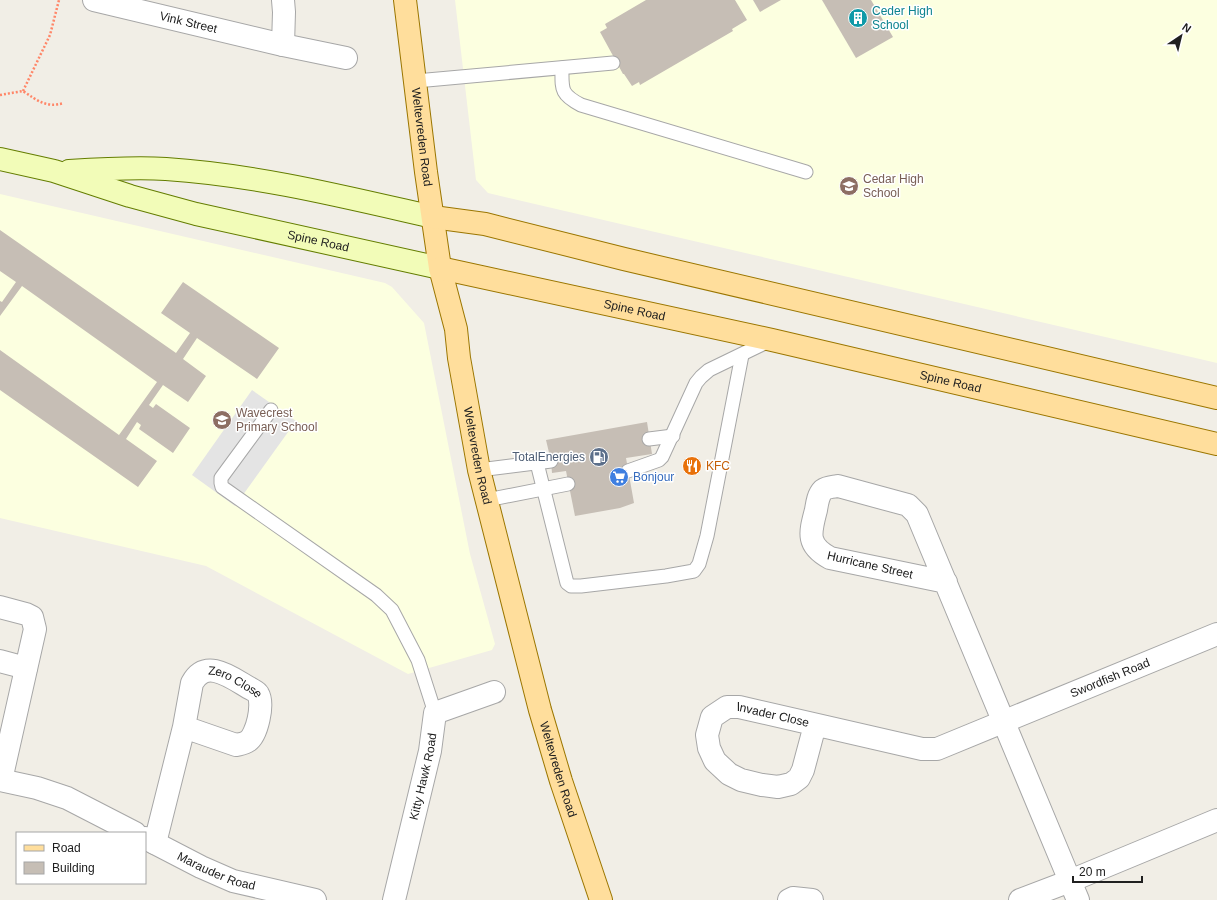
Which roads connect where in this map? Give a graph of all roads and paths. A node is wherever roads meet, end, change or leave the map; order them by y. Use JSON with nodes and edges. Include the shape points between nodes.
{"nodes":[{"id":1,"x":59,"y":0,"type":"edge"},
{"id":2,"x":94,"y":0,"type":"edge"},
{"id":3,"x":283,"y":0,"type":"edge"},
{"id":4,"x":405,"y":0,"type":"edge"},
{"id":5,"x":284,"y":45,"type":"junction"},
{"id":6,"x":346,"y":58,"type":"dead end"},
{"id":7,"x":613,"y":63,"type":"dead end"},
{"id":8,"x":562,"y":68,"type":"junction"},
{"id":9,"x":416,"y":81,"type":"junction"},
{"id":10,"x":23,"y":91,"type":"junction"},
{"id":11,"x":0,"y":95,"type":"edge"},
{"id":12,"x":64,"y":103,"type":"dead end"},
{"id":13,"x":0,"y":159,"type":"edge"},
{"id":14,"x":54,"y":171,"type":"junction"},
{"id":15,"x":806,"y":172,"type":"dead end"},
{"id":16,"x":433,"y":216,"type":"junction"},
{"id":17,"x":440,"y":268,"type":"junction"},
{"id":18,"x":772,"y":340,"type":"junction"},
{"id":19,"x":742,"y":355,"type":"junction"},
{"id":20,"x":1217,"y":398,"type":"edge"},
{"id":21,"x":271,"y":410,"type":"dead end"},
{"id":22,"x":672,"y":436,"type":"junction"},
{"id":23,"x":649,"y":440,"type":"dead end"},
{"id":24,"x":1217,"y":444,"type":"edge"},
{"id":25,"x":551,"y":461,"type":"dead end"},
{"id":26,"x":537,"y":463,"type":"junction"},
{"id":27,"x":479,"y":470,"type":"junction"},
{"id":28,"x":628,"y":471,"type":"dead end"},
{"id":29,"x":568,"y":484,"type":"dead end"},
{"id":30,"x":543,"y":489,"type":"junction"},
{"id":31,"x":487,"y":500,"type":"junction"},
{"id":32,"x":946,"y":582,"type":"junction"},
{"id":33,"x":0,"y":608,"type":"edge"},
{"id":34,"x":1217,"y":634,"type":"edge"},
{"id":35,"x":0,"y":661,"type":"edge"},
{"id":36,"x":26,"y":668,"type":"junction"},
{"id":37,"x":494,"y":692,"type":"dead end"},
{"id":38,"x":435,"y":713,"type":"junction"},
{"id":39,"x":1004,"y":722,"type":"junction"},
{"id":40,"x":816,"y":725,"type":"junction"},
{"id":41,"x":184,"y":727,"type":"dead end"},
{"id":42,"x":0,"y":780,"type":"edge"},
{"id":43,"x":1217,"y":820,"type":"edge"},
{"id":44,"x":133,"y":832,"type":"edge"},
{"id":45,"x":150,"y":841,"type":"edge"},
{"id":46,"x":1074,"y":890,"type":"edge"},
{"id":47,"x":315,"y":900,"type":"edge"},
{"id":48,"x":394,"y":900,"type":"edge"},
{"id":49,"x":601,"y":900,"type":"edge"},
{"id":50,"x":789,"y":900,"type":"edge"},
{"id":51,"x":812,"y":900,"type":"edge"},
{"id":52,"x":1020,"y":900,"type":"edge"}],
"edges":[{"from":1,"to":10,"type":"path","via":[[50,35]]},
{"from":2,"to":5,"type":"street","name":"Vink Street"},
{"from":3,"to":5,"type":"street"},
{"from":4,"to":9,"type":"main road","name":"Weltevreden Road"},
{"from":5,"to":6,"type":"street","name":"Vink Street"},
{"from":7,"to":8,"type":"lane"},
{"from":8,"to":9,"type":"lane"},
{"from":8,"to":15,"type":"lane","via":[[562,86],[568,98],[581,104]]},
{"from":9,"to":16,"type":"main road","name":"Weltevreden Road"},
{"from":10,"to":11,"type":"path"},
{"from":10,"to":12,"type":"path","via":[[42,103],[54,106]]},
{"from":13,"to":14,"type":"main road","name":"Spine Road"},
{"from":14,"to":16,"type":"main road","name":"Spine Road","via":[[167,169],[252,179]]},
{"from":14,"to":17,"type":"main road","name":"Spine Road","via":[[196,214]]},
{"from":16,"to":17,"type":"main road","name":"Weltevreden Road"},
{"from":16,"to":20,"type":"main road","name":"Spine Road","via":[[485,224]]},
{"from":17,"to":18,"type":"main road","name":"Spine Road"},
{"from":17,"to":27,"type":"main road","name":"Weltevreden Road","via":[[456,329]]},
{"from":18,"to":19,"type":"lane"},
{"from":18,"to":24,"type":"main road","name":"Spine Road"},
{"from":19,"to":22,"type":"lane","via":[[709,370],[701,377]]},
{"from":19,"to":30,"type":"lane","via":[[708,536],[699,564],[694,571],[571,586],[567,583]]},
{"from":21,"to":38,"type":"lane","via":[[221,478],[220,483],[376,595],[392,610],[418,660]]},
{"from":22,"to":23,"type":"lane"},
{"from":22,"to":28,"type":"lane","via":[[659,460]]},
{"from":25,"to":26,"type":"lane"},
{"from":26,"to":27,"type":"lane"},
{"from":26,"to":30,"type":"lane"},
{"from":27,"to":31,"type":"main road","name":"Weltevreden Road"},
{"from":29,"to":30,"type":"lane"},
{"from":30,"to":31,"type":"lane"},
{"from":31,"to":49,"type":"main road","name":"Weltevreden Road","via":[[540,710]]},
{"from":32,"to":32,"type":"street","name":"Hurricane Street","via":[[917,514],[908,506],[838,486],[828,488],[819,495],[810,532],[813,543],[820,553],[830,558]]},
{"from":32,"to":39,"type":"street","name":"Hurricane Street"},
{"from":33,"to":36,"type":"street","via":[[32,617],[34,629]]},
{"from":34,"to":39,"type":"street","name":"Swordfish Road"},
{"from":35,"to":36,"type":"street"},
{"from":36,"to":42,"type":"street"},
{"from":37,"to":38,"type":"street"},
{"from":38,"to":48,"type":"street","name":"Kitty Hawk Road","via":[[430,751]]},
{"from":39,"to":40,"type":"street","name":"Invader Close","via":[[937,749],[922,749]]},
{"from":39,"to":46,"type":"street","name":"Hurricane Street"},
{"from":40,"to":40,"type":"street","name":"Invader Close","via":[[739,707],[727,707],[712,717],[708,735],[709,748],[714,761],[729,774],[741,780],[778,787],[791,784],[799,778]]},
{"from":41,"to":45,"type":"street"},
{"from":42,"to":44,"type":"street","via":[[67,798]]},
{"from":43,"to":46,"type":"street"},
{"from":45,"to":47,"type":"street","name":"Marauder Road","via":[[201,868],[233,881]]},
{"from":46,"to":52,"type":"street"},
{"from":50,"to":51,"type":"street"}]}
